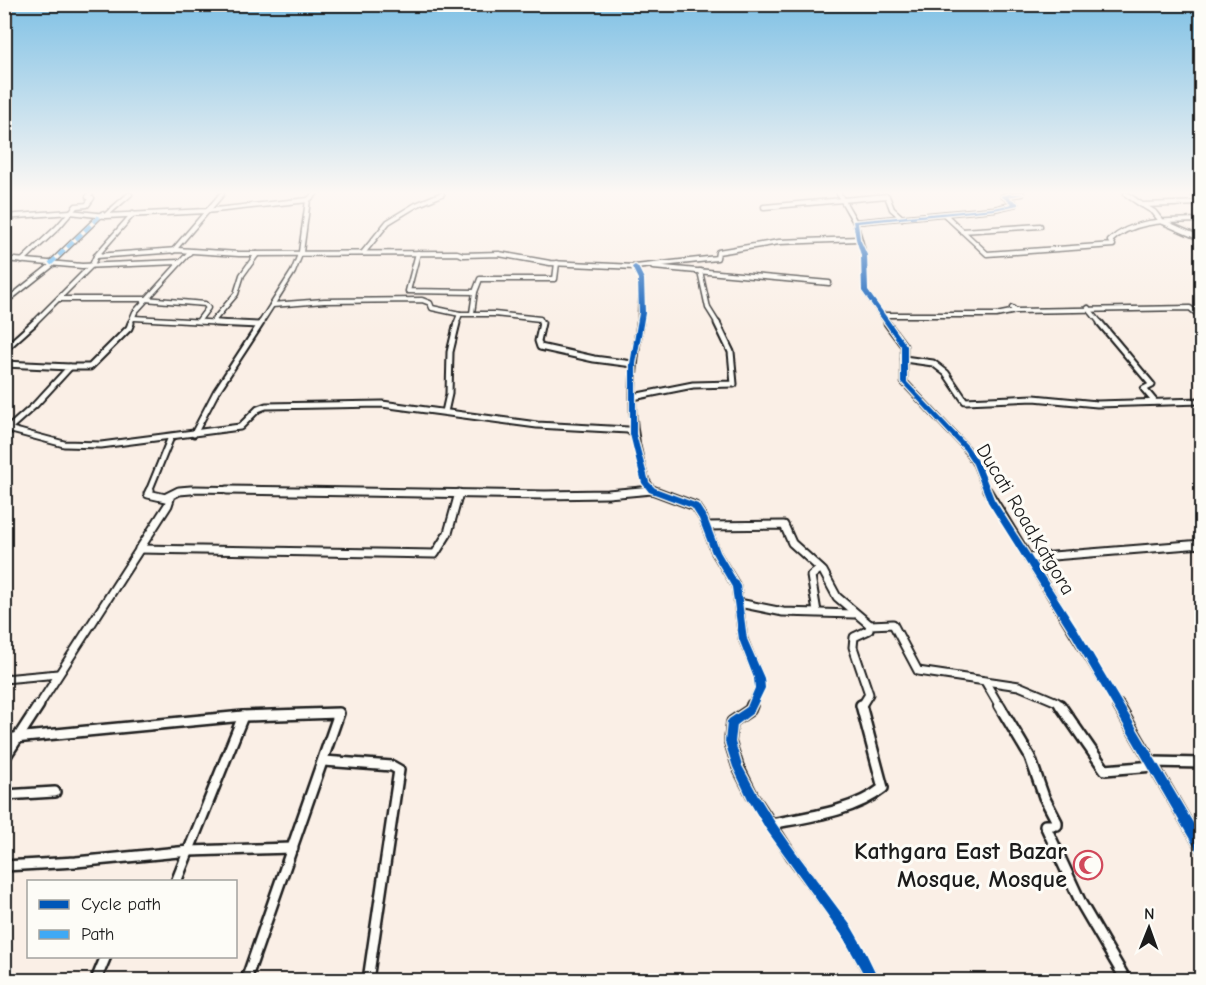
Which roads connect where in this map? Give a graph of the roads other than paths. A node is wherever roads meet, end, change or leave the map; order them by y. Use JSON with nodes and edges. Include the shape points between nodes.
{"nodes":[{"id":1,"x":45,"y":240,"type":"edge"},
{"id":2,"x":78,"y":240,"type":"edge"},
{"id":3,"x":110,"y":240,"type":"edge"},
{"id":4,"x":181,"y":240,"type":"edge"},
{"id":5,"x":303,"y":240,"type":"edge"},
{"id":6,"x":374,"y":240,"type":"edge"},
{"id":7,"x":833,"y":240,"type":"edge"},
{"id":8,"x":858,"y":240,"type":"edge"},
{"id":9,"x":972,"y":240,"type":"edge"},
{"id":10,"x":1111,"y":240,"type":"edge"},
{"id":11,"x":173,"y":250,"type":"junction"},
{"id":12,"x":190,"y":252,"type":"junction"},
{"id":13,"x":301,"y":252,"type":"junction"},
{"id":14,"x":363,"y":253,"type":"junction"},
{"id":15,"x":417,"y":253,"type":"junction"},
{"id":16,"x":257,"y":254,"type":"junction"},
{"id":17,"x":96,"y":256,"type":"junction"},
{"id":18,"x":4,"y":259,"type":"edge"},
{"id":19,"x":22,"y":261,"type":"junction"},
{"id":20,"x":179,"y":262,"type":"junction"},
{"id":21,"x":557,"y":263,"type":"junction"},
{"id":22,"x":52,"y":264,"type":"junction"},
{"id":23,"x":92,"y":265,"type":"junction"},
{"id":24,"x":635,"y":267,"type":"junction"},
{"id":25,"x":646,"y":267,"type":"junction"},
{"id":26,"x":700,"y":272,"type":"junction"},
{"id":27,"x":830,"y":284,"type":"dead end"},
{"id":28,"x":475,"y":292,"type":"junction"},
{"id":29,"x":7,"y":298,"type":"edge"},
{"id":30,"x":59,"y":299,"type":"junction"},
{"id":31,"x":145,"y":299,"type":"junction"},
{"id":32,"x":4,"y":303,"type":"edge"},
{"id":33,"x":272,"y":305,"type":"junction"},
{"id":34,"x":1088,"y":308,"type":"junction"},
{"id":35,"x":472,"y":313,"type":"junction"},
{"id":36,"x":460,"y":314,"type":"junction"},
{"id":37,"x":884,"y":315,"type":"junction"},
{"id":38,"x":134,"y":318,"type":"junction"},
{"id":39,"x":1202,"y":318,"type":"edge"},
{"id":40,"x":199,"y":320,"type":"junction"},
{"id":41,"x":213,"y":321,"type":"junction"},
{"id":42,"x":259,"y":325,"type":"junction"},
{"id":43,"x":4,"y":350,"type":"edge"},
{"id":44,"x":904,"y":359,"type":"junction"},
{"id":45,"x":4,"y":364,"type":"edge"},
{"id":46,"x":633,"y":364,"type":"junction"},
{"id":47,"x":70,"y":368,"type":"junction"},
{"id":48,"x":633,"y":397,"type":"junction"},
{"id":49,"x":1154,"y":401,"type":"junction"},
{"id":50,"x":1200,"y":402,"type":"edge"},
{"id":51,"x":445,"y":412,"type":"junction"},
{"id":52,"x":6,"y":429,"type":"edge"},
{"id":53,"x":194,"y":434,"type":"junction"},
{"id":54,"x":633,"y":434,"type":"junction"},
{"id":55,"x":171,"y":436,"type":"junction"},
{"id":56,"x":652,"y":490,"type":"junction"},
{"id":57,"x":459,"y":493,"type":"junction"},
{"id":58,"x":167,"y":497,"type":"junction"},
{"id":59,"x":706,"y":526,"type":"junction"},
{"id":60,"x":1202,"y":544,"type":"edge"},
{"id":61,"x":139,"y":549,"type":"junction"},
{"id":62,"x":1028,"y":558,"type":"junction"},
{"id":63,"x":820,"y":569,"type":"junction"},
{"id":64,"x":740,"y":603,"type":"junction"},
{"id":65,"x":817,"y":612,"type":"junction"},
{"id":66,"x":856,"y":614,"type":"junction"},
{"id":67,"x":870,"y":625,"type":"junction"},
{"id":68,"x":58,"y":674,"type":"junction"},
{"id":69,"x":4,"y":679,"type":"edge"},
{"id":70,"x":986,"y":683,"type":"junction"},
{"id":71,"x":243,"y":716,"type":"junction"},
{"id":72,"x":18,"y":737,"type":"junction"},
{"id":73,"x":4,"y":739,"type":"edge"},
{"id":74,"x":4,"y":759,"type":"edge"},
{"id":75,"x":324,"y":761,"type":"junction"},
{"id":76,"x":1202,"y":763,"type":"edge"},
{"id":77,"x":1153,"y":764,"type":"junction"},
{"id":78,"x":55,"y":792,"type":"dead end"},
{"id":79,"x":4,"y":795,"type":"edge"},
{"id":80,"x":770,"y":824,"type":"junction"},
{"id":81,"x":293,"y":848,"type":"junction"},
{"id":82,"x":1202,"y":849,"type":"edge"},
{"id":83,"x":189,"y":850,"type":"junction"},
{"id":84,"x":4,"y":866,"type":"edge"},
{"id":85,"x":177,"y":880,"type":"edge"},
{"id":86,"x":106,"y":958,"type":"edge"},
{"id":87,"x":96,"y":981,"type":"edge"},
{"id":88,"x":246,"y":981,"type":"edge"},
{"id":89,"x":368,"y":981,"type":"edge"},
{"id":90,"x":873,"y":981,"type":"edge"},
{"id":91,"x":1126,"y":981,"type":"edge"}],
"edges":[{"from":1,"to":19,"type":"street"},
{"from":2,"to":22,"type":"street"},
{"from":3,"to":17,"type":"street"},
{"from":4,"to":11,"type":"street"},
{"from":5,"to":13,"type":"street"},
{"from":6,"to":14,"type":"street"},
{"from":7,"to":25,"type":"street","via":[[779,242],[718,252],[717,258]]},
{"from":8,"to":37,"type":"street","name":"Ducati Road,Katgora","via":[[864,255],[865,291]]},
{"from":9,"to":10,"type":"street","via":[[987,254],[1113,245]]},
{"from":11,"to":12,"type":"street"},
{"from":11,"to":17,"type":"street"},
{"from":12,"to":16,"type":"street"},
{"from":12,"to":20,"type":"street"},
{"from":13,"to":14,"type":"street"},
{"from":13,"to":16,"type":"street"},
{"from":13,"to":33,"type":"street"},
{"from":14,"to":15,"type":"street"},
{"from":15,"to":21,"type":"street","via":[[499,254]]},
{"from":15,"to":28,"type":"street","via":[[408,291]]},
{"from":16,"to":41,"type":"street","via":[[242,275],[243,282],[233,298]]},
{"from":17,"to":23,"type":"street"},
{"from":18,"to":19,"type":"street"},
{"from":19,"to":22,"type":"street"},
{"from":20,"to":23,"type":"street"},
{"from":20,"to":31,"type":"street"},
{"from":21,"to":24,"type":"street"},
{"from":21,"to":28,"type":"street","via":[[555,279],[480,279]]},
{"from":22,"to":23,"type":"street"},
{"from":22,"to":29,"type":"street"},
{"from":23,"to":30,"type":"street"},
{"from":24,"to":25,"type":"street"},
{"from":24,"to":46,"type":"street","via":[[640,279],[642,313]]},
{"from":25,"to":26,"type":"street"},
{"from":26,"to":27,"type":"street"},
{"from":26,"to":48,"type":"street","via":[[708,308],[731,352],[734,384],[693,384]]},
{"from":28,"to":35,"type":"street"},
{"from":29,"to":32,"type":"street"},
{"from":30,"to":31,"type":"street"},
{"from":30,"to":43,"type":"street"},
{"from":31,"to":38,"type":"street"},
{"from":31,"to":40,"type":"street","via":[[206,304],[208,308]]},
{"from":33,"to":36,"type":"street","via":[[422,300],[432,308]]},
{"from":33,"to":42,"type":"street"},
{"from":34,"to":37,"type":"street","via":[[1014,310],[996,315]]},
{"from":34,"to":39,"type":"street","via":[[1190,308]]},
{"from":34,"to":49,"type":"street","via":[[1152,386],[1144,389]]},
{"from":35,"to":36,"type":"street"},
{"from":35,"to":46,"type":"street","via":[[540,319],[540,347]]},
{"from":36,"to":51,"type":"street","via":[[448,364],[451,388]]},
{"from":37,"to":44,"type":"street","name":"Ducati Road,Katgora","via":[[904,346]]},
{"from":38,"to":40,"type":"street"},
{"from":38,"to":47,"type":"street","via":[[90,367]]},
{"from":40,"to":41,"type":"street"},
{"from":41,"to":42,"type":"street"},
{"from":42,"to":53,"type":"street"},
{"from":44,"to":49,"type":"street","via":[[933,363],[946,373],[965,400],[1034,398],[1096,404]]},
{"from":44,"to":62,"type":"street","name":"Ducati Road,Katgora","via":[[904,382],[966,448],[991,500]]},
{"from":45,"to":47,"type":"street"},
{"from":46,"to":48,"type":"street"},
{"from":47,"to":52,"type":"street"},
{"from":48,"to":54,"type":"street"},
{"from":49,"to":50,"type":"street"},
{"from":51,"to":53,"type":"street","via":[[382,404],[266,405],[240,427]]},
{"from":51,"to":54,"type":"street","via":[[537,425],[628,430]]},
{"from":52,"to":55,"type":"street","via":[[82,445],[113,445]]},
{"from":53,"to":55,"type":"street"},
{"from":54,"to":56,"type":"street","via":[[646,483]]},
{"from":55,"to":58,"type":"street","via":[[148,494]]},
{"from":56,"to":57,"type":"street","via":[[555,495]]},
{"from":56,"to":59,"type":"street","via":[[695,506]]},
{"from":57,"to":58,"type":"street","via":[[195,489]]},
{"from":57,"to":61,"type":"street","via":[[448,533],[435,554]]},
{"from":58,"to":61,"type":"street","via":[[168,505]]},
{"from":59,"to":63,"type":"street","via":[[784,525],[792,543]]},
{"from":59,"to":64,"type":"street","via":[[716,554],[736,586]]},
{"from":60,"to":62,"type":"street"},
{"from":61,"to":68,"type":"street"},
{"from":62,"to":77,"type":"street","name":"Ducati Road,Katgora"},
{"from":63,"to":65,"type":"street","via":[[811,576]]},
{"from":63,"to":66,"type":"street","via":[[837,597]]},
{"from":64,"to":65,"type":"street","via":[[776,612]]},
{"from":64,"to":80,"type":"street","via":[[743,639],[760,688],[750,710],[732,722],[731,748],[740,774]]},
{"from":65,"to":66,"type":"street"},
{"from":66,"to":67,"type":"street"},
{"from":67,"to":70,"type":"street","via":[[893,624],[918,671]]},
{"from":67,"to":80,"type":"street","via":[[869,630],[854,637],[853,646],[869,694],[861,706],[883,788],[864,800]]},
{"from":68,"to":69,"type":"street"},
{"from":68,"to":72,"type":"street"},
{"from":70,"to":77,"type":"street","via":[[1019,686],[1057,702],[1105,770]]},
{"from":70,"to":91,"type":"street","via":[[1030,757],[1057,822],[1045,825],[1050,840]]},
{"from":71,"to":72,"type":"street"},
{"from":71,"to":75,"type":"street","via":[[338,712]]},
{"from":71,"to":83,"type":"street"},
{"from":72,"to":73,"type":"street"},
{"from":72,"to":74,"type":"street"},
{"from":75,"to":81,"type":"street"},
{"from":75,"to":89,"type":"street","via":[[392,766],[399,770]]},
{"from":76,"to":77,"type":"street"},
{"from":77,"to":82,"type":"street","name":"Ducati Road,Katgora"},
{"from":78,"to":79,"type":"street"},
{"from":80,"to":90,"type":"street","via":[[844,926]]},
{"from":81,"to":83,"type":"street"},
{"from":81,"to":88,"type":"street"},
{"from":83,"to":84,"type":"street"},
{"from":83,"to":85,"type":"street"},
{"from":86,"to":87,"type":"street"}]}
